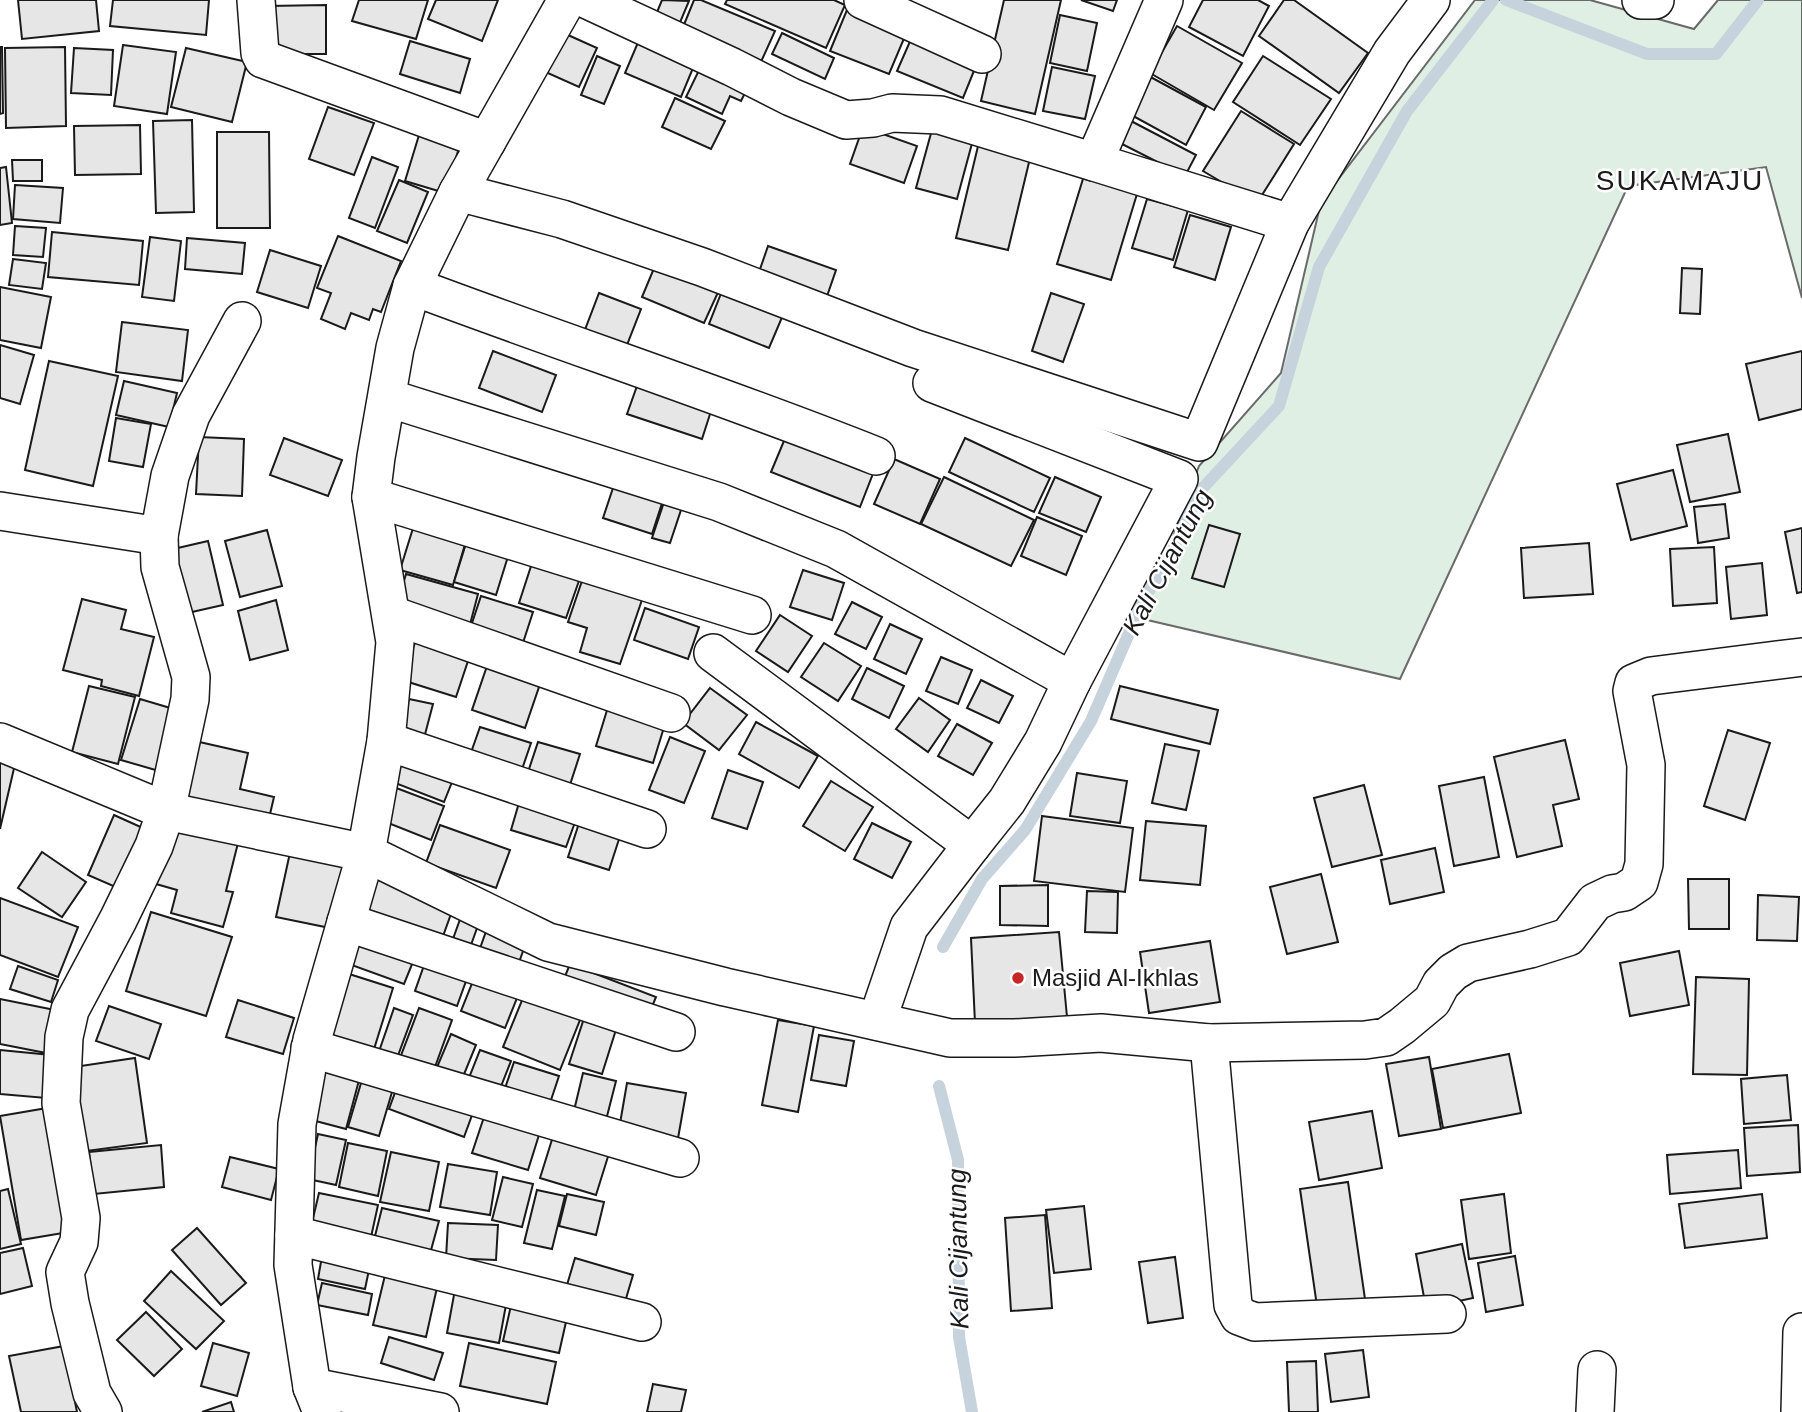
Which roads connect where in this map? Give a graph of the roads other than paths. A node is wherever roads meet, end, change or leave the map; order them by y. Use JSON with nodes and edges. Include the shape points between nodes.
{"nodes":[{"id":1,"x":256,"y":0,"type":"edge"},
{"id":2,"x":567,"y":0,"type":"edge"},
{"id":3,"x":588,"y":0,"type":"edge"},
{"id":4,"x":863,"y":0,"type":"edge"},
{"id":5,"x":1164,"y":0,"type":"edge"},
{"id":6,"x":1431,"y":0,"type":"edge"},
{"id":7,"x":1641,"y":0,"type":"edge"},
{"id":8,"x":1655,"y":0,"type":"edge"},
{"id":9,"x":982,"y":54,"type":"dead end"},
{"id":10,"x":487,"y":141,"type":"junction"},
{"id":11,"x":1094,"y":162,"type":"junction"},
{"id":12,"x":458,"y":192,"type":"junction"},
{"id":13,"x":1290,"y":223,"type":"junction"},
{"id":14,"x":412,"y":286,"type":"junction"},
{"id":15,"x":242,"y":321,"type":"dead end"},
{"id":16,"x":932,"y":383,"type":"dead end"},
{"id":17,"x":388,"y":398,"type":"junction"},
{"id":18,"x":876,"y":456,"type":"dead end"},
{"id":19,"x":371,"y":498,"type":"junction"},
{"id":20,"x":0,"y":511,"type":"edge"},
{"id":21,"x":159,"y":536,"type":"junction"},
{"id":22,"x":392,"y":615,"type":"junction"},
{"id":23,"x":752,"y":615,"type":"dead end"},
{"id":24,"x":713,"y":653,"type":"dead end"},
{"id":25,"x":1802,"y":657,"type":"edge"},
{"id":26,"x":1072,"y":681,"type":"junction"},
{"id":27,"x":671,"y":713,"type":"dead end"},
{"id":28,"x":0,"y":741,"type":"edge"},
{"id":29,"x":386,"y":741,"type":"junction"},
{"id":30,"x":166,"y":811,"type":"junction"},
{"id":31,"x":647,"y":829,"type":"dead end"},
{"id":32,"x":972,"y":845,"type":"junction"},
{"id":33,"x":366,"y":853,"type":"junction"},
{"id":34,"x":346,"y":922,"type":"junction"},
{"id":35,"x":887,"y":1024,"type":"junction"},
{"id":36,"x":676,"y":1032,"type":"dead end"},
{"id":37,"x":1209,"y":1042,"type":"junction"},
{"id":38,"x":310,"y":1048,"type":"junction"},
{"id":39,"x":680,"y":1158,"type":"dead end"},
{"id":40,"x":294,"y":1235,"type":"junction"},
{"id":41,"x":1447,"y":1314,"type":"dead end"},
{"id":42,"x":642,"y":1322,"type":"dead end"},
{"id":43,"x":1802,"y":1332,"type":"edge"},
{"id":44,"x":1597,"y":1370,"type":"dead end"},
{"id":45,"x":317,"y":1400,"type":"edge"},
{"id":46,"x":103,"y":1412,"type":"edge"},
{"id":47,"x":440,"y":1412,"type":"edge"},
{"id":48,"x":1595,"y":1412,"type":"edge"},
{"id":49,"x":1800,"y":1412,"type":"edge"}],
"edges":[{"from":1,"to":10,"type":"street","via":[[263,59]]},
{"from":2,"to":10,"type":"street"},
{"from":3,"to":11,"type":"street","via":[[846,120],[892,113],[940,115]]},
{"from":4,"to":9,"type":"street"},
{"from":5,"to":11,"type":"street"},
{"from":6,"to":13,"type":"street","via":[[1392,52]]},
{"from":7,"to":8,"type":"street"},
{"from":10,"to":12,"type":"street"},
{"from":11,"to":13,"type":"street"},
{"from":12,"to":13,"type":"street","via":[[562,219],[913,348],[1199,442]]},
{"from":12,"to":14,"type":"street"},
{"from":14,"to":17,"type":"street","via":[[395,348]]},
{"from":14,"to":18,"type":"street"},
{"from":15,"to":21,"type":"street","via":[[191,415],[170,476]]},
{"from":16,"to":26,"type":"street","via":[[1180,479]]},
{"from":17,"to":19,"type":"street"},
{"from":17,"to":26,"type":"street","via":[[719,502],[836,549]]},
{"from":19,"to":22,"type":"street"},
{"from":19,"to":23,"type":"street"},
{"from":20,"to":21,"type":"street"},
{"from":21,"to":30,"type":"street","via":[[160,567],[191,677]]},
{"from":22,"to":27,"type":"street"},
{"from":22,"to":29,"type":"street","via":[[395,642]]},
{"from":24,"to":32,"type":"street"},
{"from":25,"to":37,"type":"street","via":[[1651,676],[1634,683],[1646,765],[1644,864],[1639,882],[1595,902],[1568,937],[1468,963],[1441,984],[1432,1001],[1386,1037]]},
{"from":26,"to":32,"type":"street","via":[[1043,742]]},
{"from":28,"to":30,"type":"street"},
{"from":29,"to":31,"type":"street"},
{"from":29,"to":33,"type":"street"},
{"from":30,"to":33,"type":"street"},
{"from":30,"to":46,"type":"street","via":[[154,846],[70,1010],[64,1037],[61,1103],[81,1218],[79,1242],[65,1272],[92,1393]]},
{"from":32,"to":35,"type":"street","via":[[909,927]]},
{"from":33,"to":34,"type":"street"},
{"from":33,"to":35,"type":"street","via":[[548,942]]},
{"from":34,"to":36,"type":"street"},
{"from":34,"to":38,"type":"street"},
{"from":35,"to":37,"type":"street","via":[[950,1038],[1101,1033]]},
{"from":37,"to":41,"type":"street","via":[[1233,1305],[1239,1317],[1255,1322]]},
{"from":38,"to":39,"type":"street"},
{"from":38,"to":40,"type":"street","via":[[297,1124]]},
{"from":40,"to":42,"type":"street"},
{"from":40,"to":45,"type":"street","via":[[293,1265]]},
{"from":43,"to":49,"type":"street"},
{"from":44,"to":48,"type":"street"},
{"from":45,"to":47,"type":"street"}]}
